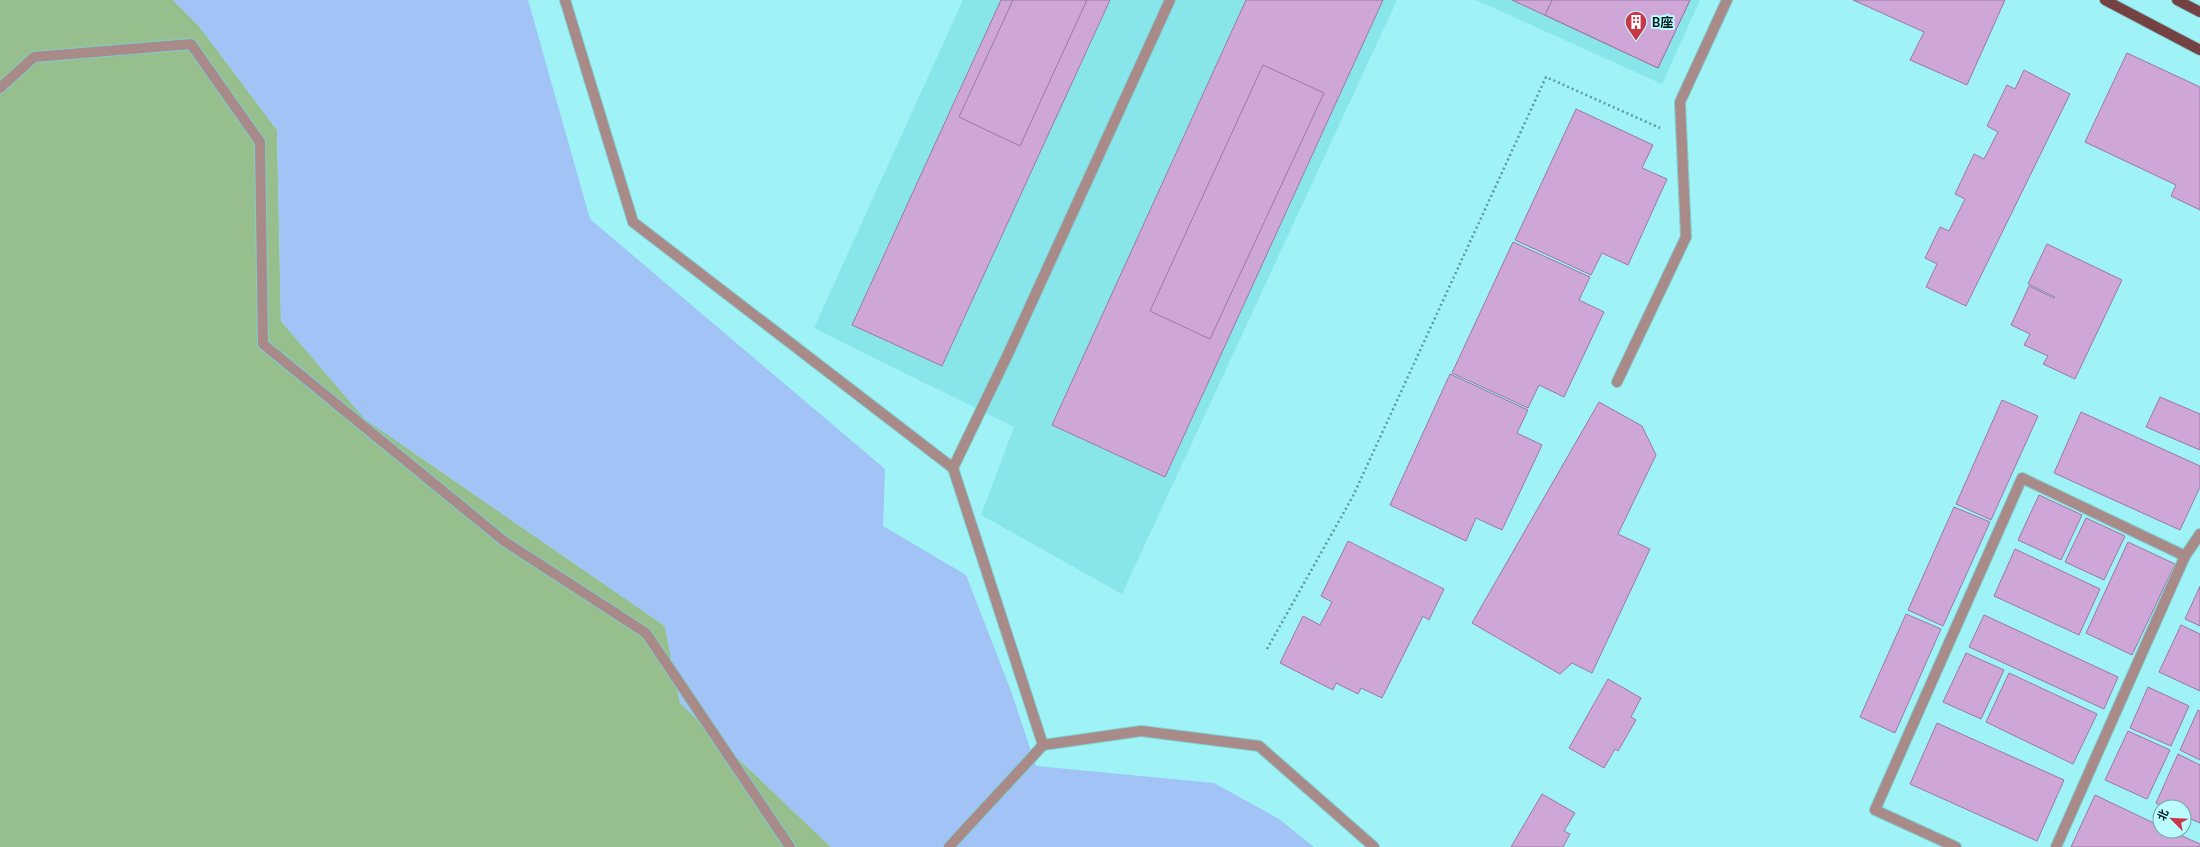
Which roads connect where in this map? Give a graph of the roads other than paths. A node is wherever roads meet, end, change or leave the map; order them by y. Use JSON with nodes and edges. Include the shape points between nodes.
{"nodes":[{"id":1,"x":565,"y":0,"type":"edge"},
{"id":2,"x":1170,"y":0,"type":"edge"},
{"id":3,"x":1727,"y":0,"type":"edge"},
{"id":4,"x":2105,"y":0,"type":"edge"},
{"id":5,"x":2177,"y":0,"type":"edge"},
{"id":6,"x":2200,"y":12,"type":"edge"},
{"id":7,"x":2200,"y":50,"type":"edge"},
{"id":8,"x":0,"y":88,"type":"edge"},
{"id":9,"x":1618,"y":382,"type":"dead end"},
{"id":10,"x":953,"y":468,"type":"junction"},
{"id":11,"x":2200,"y":534,"type":"edge"},
{"id":12,"x":2186,"y":556,"type":"junction"},
{"id":13,"x":1041,"y":748,"type":"junction"},
{"id":14,"x":790,"y":847,"type":"edge"},
{"id":15,"x":949,"y":847,"type":"edge"},
{"id":16,"x":1374,"y":847,"type":"edge"},
{"id":17,"x":1956,"y":847,"type":"edge"},
{"id":18,"x":2056,"y":847,"type":"edge"}],
"edges":[{"from":1,"to":10,"type":"street","via":[[633,222]]},
{"from":2,"to":10,"type":"street","via":[[1009,352]]},
{"from":3,"to":9,"type":"street","via":[[1680,102],[1686,237]]},
{"from":4,"to":7,"type":"main road"},
{"from":5,"to":6,"type":"main road"},
{"from":8,"to":14,"type":"street","via":[[34,57],[191,44],[260,142],[263,344],[504,541],[646,633]]},
{"from":10,"to":13,"type":"street"},
{"from":11,"to":12,"type":"street"},
{"from":12,"to":17,"type":"street","via":[[2022,478],[1875,810]]},
{"from":12,"to":18,"type":"street"},
{"from":13,"to":15,"type":"street"},
{"from":13,"to":16,"type":"street","via":[[1141,731],[1259,746]]}]}
